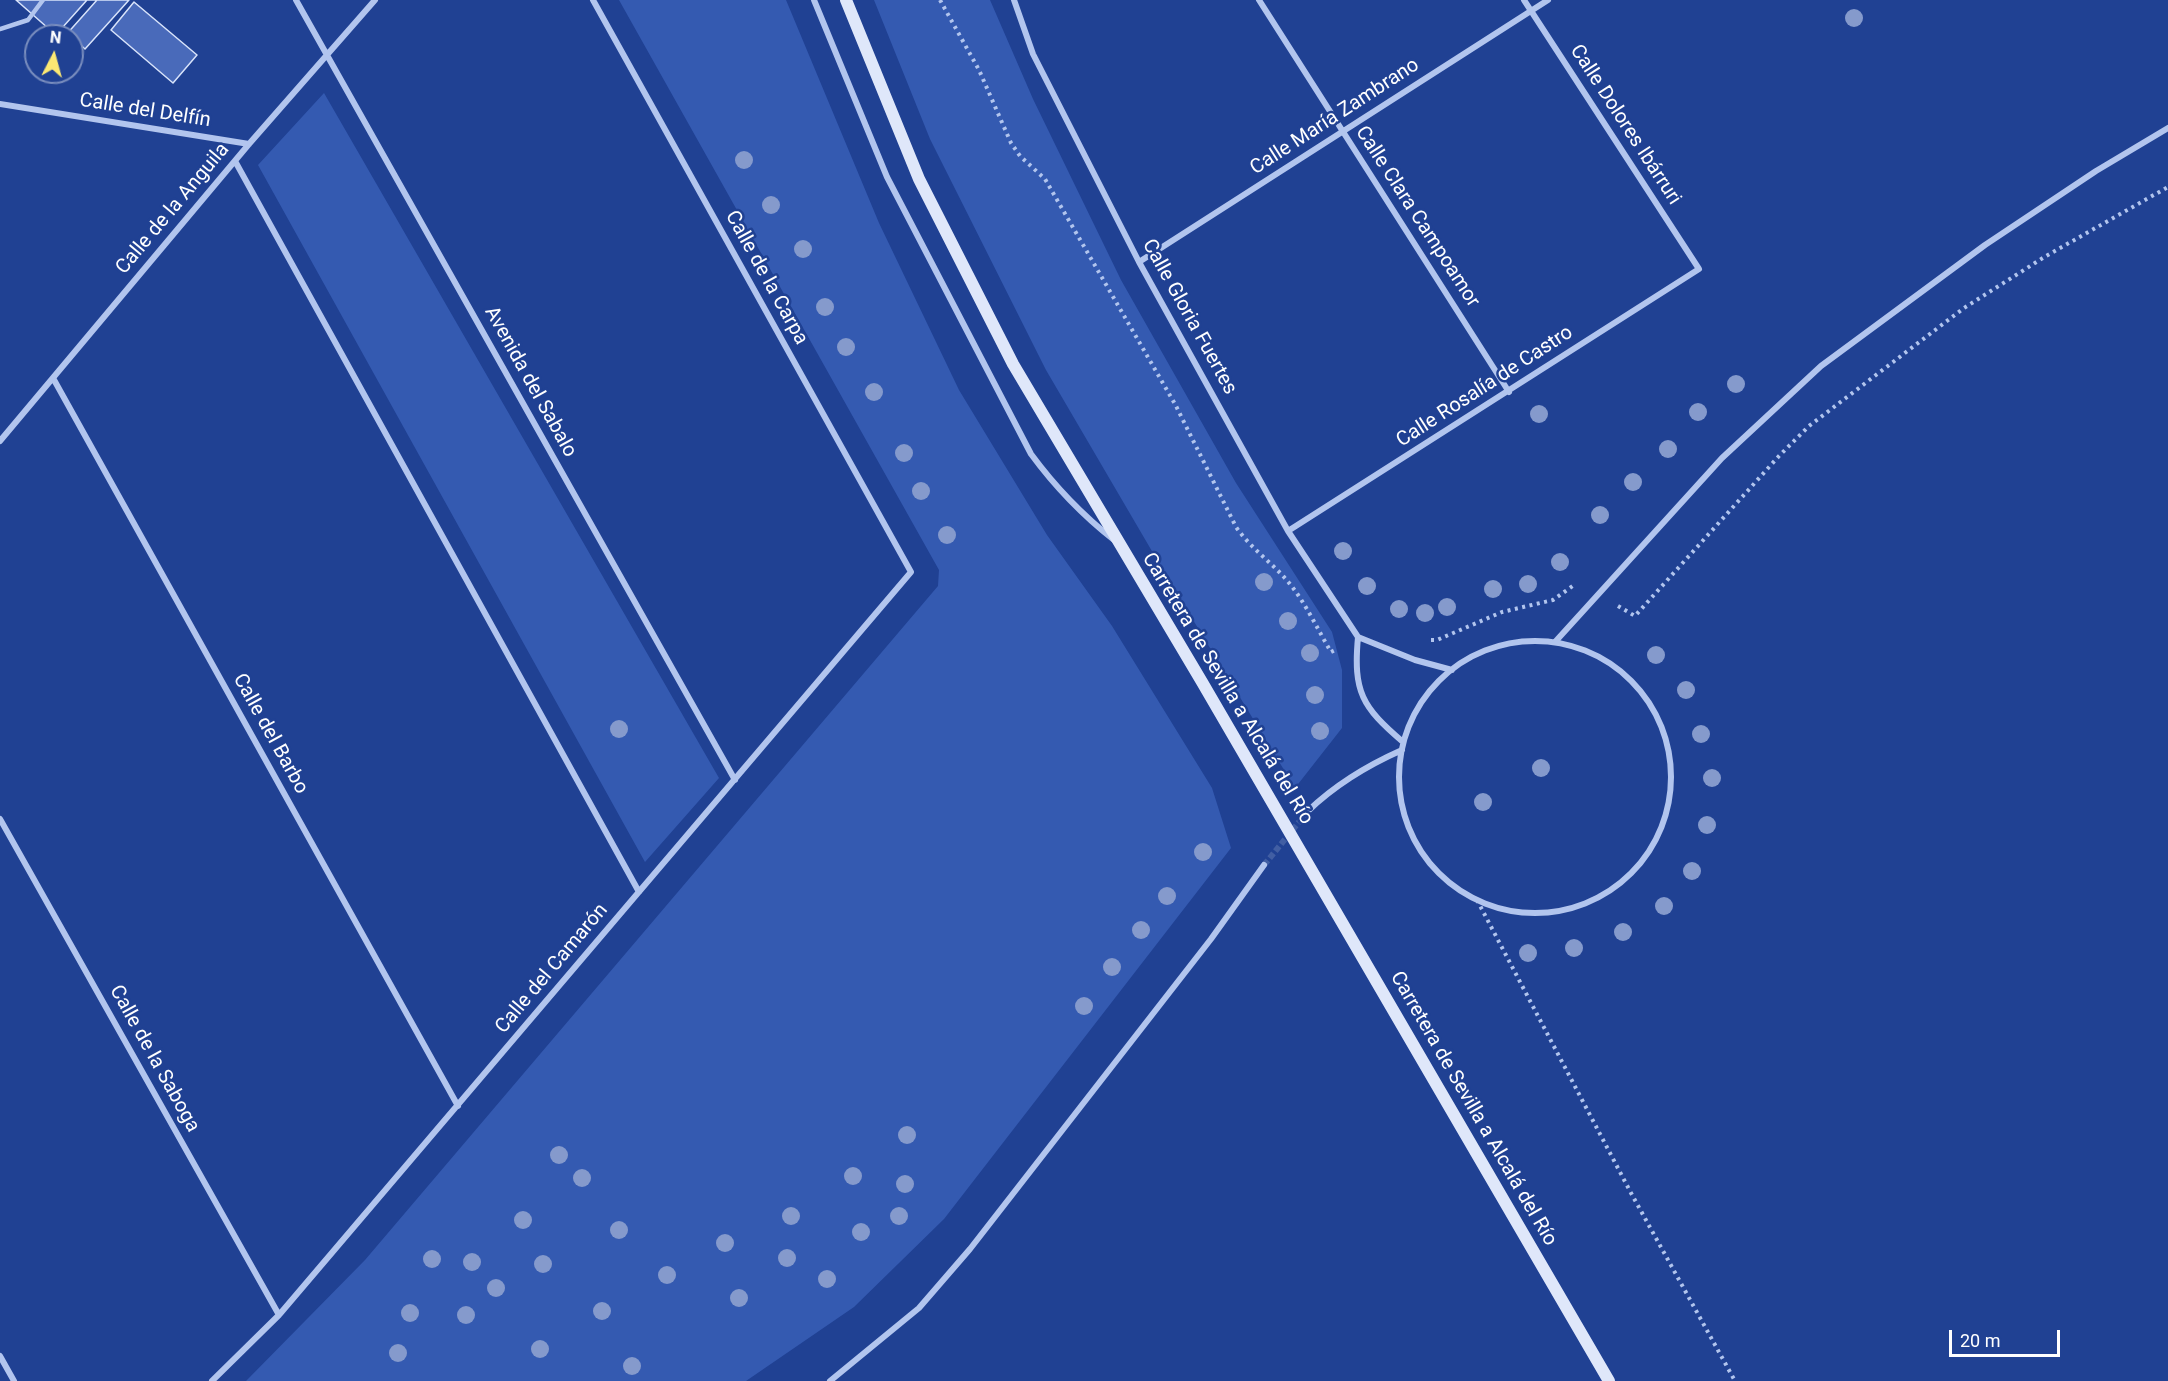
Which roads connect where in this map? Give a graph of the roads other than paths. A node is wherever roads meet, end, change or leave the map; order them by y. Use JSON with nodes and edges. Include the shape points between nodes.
{"nodes":[{"id":1,"x":43,"y":0,"type":"edge"},
{"id":2,"x":296,"y":0,"type":"edge"},
{"id":3,"x":375,"y":0,"type":"edge"},
{"id":4,"x":592,"y":0,"type":"edge"},
{"id":5,"x":814,"y":0,"type":"edge"},
{"id":6,"x":846,"y":0,"type":"edge"},
{"id":7,"x":1014,"y":0,"type":"edge"},
{"id":8,"x":1258,"y":0,"type":"edge"},
{"id":9,"x":1524,"y":0,"type":"edge"},
{"id":10,"x":1548,"y":0,"type":"edge"},
{"id":11,"x":1531,"y":11,"type":"junction"},
{"id":12,"x":0,"y":29,"type":"edge"},
{"id":13,"x":327,"y":54,"type":"junction"},
{"id":14,"x":0,"y":104,"type":"edge"},
{"id":15,"x":2168,"y":128,"type":"edge"},
{"id":16,"x":1343,"y":132,"type":"junction"},
{"id":17,"x":249,"y":144,"type":"junction"},
{"id":18,"x":235,"y":161,"type":"junction"},
{"id":19,"x":1139,"y":262,"type":"junction"},
{"id":20,"x":1699,"y":269,"type":"joint"},
{"id":21,"x":53,"y":378,"type":"junction"},
{"id":22,"x":1509,"y":392,"type":"junction"},
{"id":23,"x":0,"y":441,"type":"edge"},
{"id":24,"x":1288,"y":531,"type":"junction"},
{"id":25,"x":1117,"y":542,"type":"junction"},
{"id":26,"x":911,"y":572,"type":"joint"},
{"id":27,"x":1358,"y":637,"type":"junction"},
{"id":28,"x":1554,"y":642,"type":"junction"},
{"id":29,"x":1452,"y":669,"type":"junction"},
{"id":30,"x":1403,"y":742,"type":"junction"},
{"id":31,"x":1401,"y":750,"type":"junction"},
{"id":32,"x":735,"y":780,"type":"junction"},
{"id":33,"x":1308,"y":811,"type":"tunnel mouth"},
{"id":34,"x":0,"y":819,"type":"edge"},
{"id":35,"x":1264,"y":865,"type":"tunnel mouth"},
{"id":36,"x":639,"y":892,"type":"junction"},
{"id":37,"x":458,"y":1106,"type":"junction"},
{"id":38,"x":279,"y":1315,"type":"junction"},
{"id":39,"x":0,"y":1356,"type":"edge"},
{"id":40,"x":14,"y":1381,"type":"edge"},
{"id":41,"x":212,"y":1381,"type":"edge"},
{"id":42,"x":830,"y":1381,"type":"edge"},
{"id":43,"x":1609,"y":1381,"type":"edge"}],
"edges":[{"from":1,"to":12,"type":"lane","via":[[28,20]]},
{"from":2,"to":13,"type":"street","name":"Avenida del Sabalo"},
{"from":3,"to":13,"type":"street","name":"Calle de la Anguila"},
{"from":4,"to":26,"type":"street","name":"Calle de la Carpa"},
{"from":5,"to":25,"type":"street","via":[[887,177],[1031,454],[1079,512]]},
{"from":6,"to":25,"type":"main road","name":"Carretera de Sevilla a Alcalá del Río","via":[[919,179],[961,266]]},
{"from":7,"to":19,"type":"street","name":"Calle Gloria Fuertes","via":[[1037,63]]},
{"from":8,"to":16,"type":"street","name":"Calle Clara Campoamor"},
{"from":9,"to":11,"type":"street","name":"Calle Dolores Ibárruri"},
{"from":10,"to":11,"type":"street","name":"Calle María Zambrano"},
{"from":11,"to":16,"type":"street","name":"Calle María Zambrano"},
{"from":11,"to":20,"type":"street","name":"Calle Dolores Ibárruri"},
{"from":13,"to":17,"type":"street","name":"Calle de la Anguila"},
{"from":13,"to":32,"type":"street","name":"Avenida del Sabalo"},
{"from":14,"to":17,"type":"street","name":"Calle del Delfín"},
{"from":15,"to":28,"type":"street","via":[[1985,245],[1821,366],[1722,458]]},
{"from":16,"to":19,"type":"street","name":"Calle María Zambrano"},
{"from":16,"to":22,"type":"street","name":"Calle Clara Campoamor"},
{"from":17,"to":18,"type":"street","name":"Calle de la Anguila"},
{"from":18,"to":21,"type":"street","name":"Calle de la Anguila"},
{"from":18,"to":36,"type":"street"},
{"from":19,"to":24,"type":"street","name":"Calle Gloria Fuertes"},
{"from":20,"to":22,"type":"street","name":"Calle Rosalía de Castro"},
{"from":21,"to":23,"type":"street","name":"Calle de la Anguila"},
{"from":21,"to":37,"type":"street","name":"Calle del Barbo"},
{"from":22,"to":24,"type":"street","name":"Calle Rosalía de Castro"},
{"from":24,"to":27,"type":"street","name":"Calle Gloria Fuertes"},
{"from":25,"to":43,"type":"main road","name":"Carretera de Sevilla a Alcalá del Río"},
{"from":26,"to":32,"type":"street","name":"Calle del Camarón"},
{"from":27,"to":29,"type":"street","via":[[1415,660]]},
{"from":27,"to":30,"type":"street","via":[[1356,666],[1363,697],[1373,716]]},
{"from":28,"to":29,"type":"street","via":[[1507,643],[1464,660]]},
{"from":28,"to":31,"type":"street","via":[[1596,655],[1631,680],[1657,715],[1670,757],[1670,800],[1656,841],[1630,876],[1594,901],[1553,913],[1509,911],[1465,895],[1429,865],[1406,824],[1397,778]]},
{"from":29,"to":30,"type":"street","via":[[1428,690]]},
{"from":30,"to":31,"type":"street"},
{"from":31,"to":33,"type":"street","via":[[1345,779]]},
{"from":32,"to":36,"type":"street","name":"Calle del Camarón"},
{"from":34,"to":38,"type":"street","name":"Calle de la Saboga"},
{"from":35,"to":42,"type":"street","via":[[970,1249],[919,1308]]},
{"from":36,"to":37,"type":"street","name":"Calle del Camarón"},
{"from":37,"to":38,"type":"street","name":"Calle del Camarón"},
{"from":38,"to":41,"type":"street","name":"Calle del Camarón"},
{"from":39,"to":40,"type":"street"}]}
